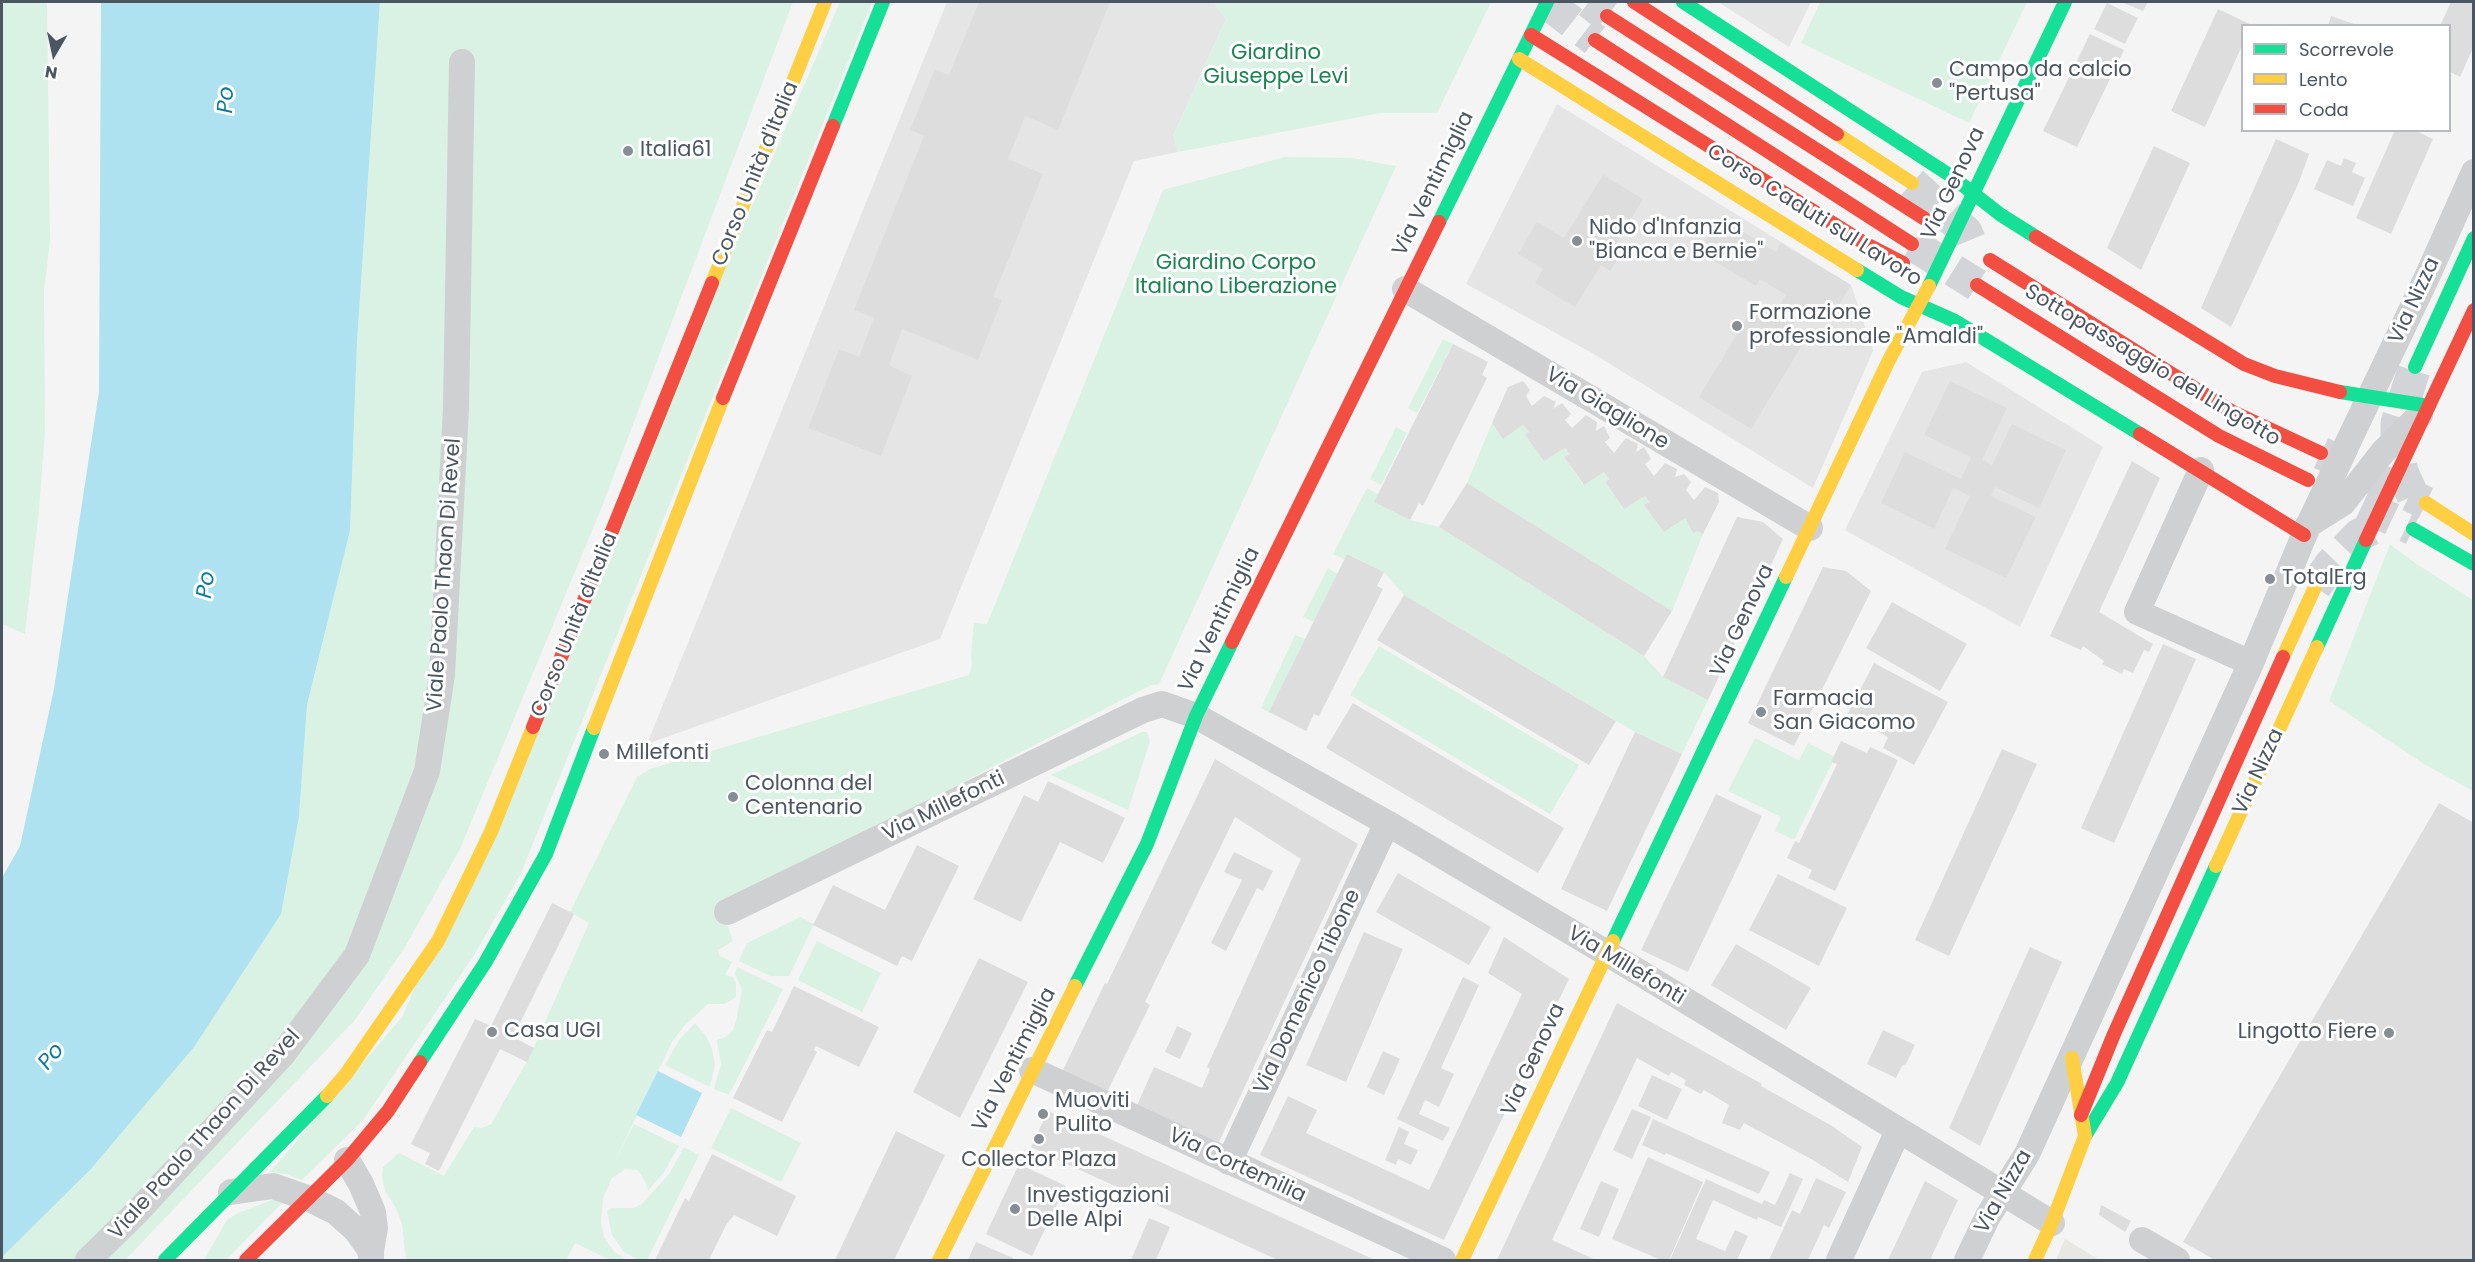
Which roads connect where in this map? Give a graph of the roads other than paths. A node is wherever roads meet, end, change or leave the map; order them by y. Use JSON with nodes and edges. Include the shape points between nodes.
{"nodes":[{"id":1,"x":825,"y":2,"type":"edge"},
{"id":2,"x":883,"y":2,"type":"edge"},
{"id":3,"x":1547,"y":2,"type":"edge"},
{"id":4,"x":1634,"y":2,"type":"edge"},
{"id":5,"x":1683,"y":2,"type":"edge"},
{"id":6,"x":2065,"y":2,"type":"edge"},
{"id":7,"x":1607,"y":15,"type":"tunnel mouth"},
{"id":8,"x":1531,"y":35,"type":"junction"},
{"id":9,"x":1595,"y":40,"type":"tunnel mouth"},
{"id":10,"x":1519,"y":59,"type":"junction"},
{"id":11,"x":462,"y":62,"type":"dead end"},
{"id":12,"x":2474,"y":172,"type":"edge"},
{"id":13,"x":1912,"y":183,"type":"tunnel mouth"},
{"id":14,"x":1972,"y":194,"type":"junction"},
{"id":15,"x":1924,"y":219,"type":"dead end"},
{"id":16,"x":2474,"y":238,"type":"edge"},
{"id":17,"x":1912,"y":244,"type":"tunnel mouth"},
{"id":18,"x":1990,"y":260,"type":"dead end"},
{"id":19,"x":1903,"y":263,"type":"dead end"},
{"id":20,"x":1977,"y":285,"type":"tunnel mouth"},
{"id":21,"x":1405,"y":289,"type":"junction"},
{"id":22,"x":1920,"y":306,"type":"junction"},
{"id":23,"x":2474,"y":310,"type":"edge"},
{"id":24,"x":2415,"y":367,"type":"tunnel mouth"},
{"id":25,"x":2369,"y":398,"type":"junction"},
{"id":26,"x":2429,"y":406,"type":"junction"},
{"id":27,"x":2321,"y":453,"type":"tunnel mouth"},
{"id":28,"x":2201,"y":470,"type":"junction"},
{"id":29,"x":2308,"y":480,"type":"tunnel mouth"},
{"id":30,"x":2426,"y":503,"type":"tunnel mouth"},
{"id":31,"x":1810,"y":528,"type":"junction"},
{"id":32,"x":2413,"y":528,"type":"tunnel mouth"},
{"id":33,"x":2306,"y":530,"type":"junction"},
{"id":34,"x":2474,"y":534,"type":"edge"},
{"id":35,"x":2474,"y":564,"type":"edge"},
{"id":36,"x":2315,"y":587,"type":"tunnel mouth"},
{"id":37,"x":2250,"y":663,"type":"junction"},
{"id":38,"x":1197,"y":716,"type":"junction"},
{"id":39,"x":1387,"y":824,"type":"junction"},
{"id":40,"x":727,"y":912,"type":"dead end"},
{"id":41,"x":1608,"y":954,"type":"junction"},
{"id":42,"x":2072,"y":1058,"type":"junction"},
{"id":43,"x":1032,"y":1070,"type":"junction"},
{"id":44,"x":2081,"y":1115,"type":"junction"},
{"id":45,"x":1898,"y":1131,"type":"junction"},
{"id":46,"x":2085,"y":1136,"type":"junction"},
{"id":47,"x":347,"y":1160,"type":"junction"},
{"id":48,"x":1228,"y":1162,"type":"junction"},
{"id":49,"x":231,"y":1192,"type":"junction"},
{"id":50,"x":2002,"y":1193,"type":"junction"},
{"id":51,"x":310,"y":1199,"type":"junction"},
{"id":52,"x":2052,"y":1223,"type":"junction"},
{"id":53,"x":2142,"y":1240,"type":"dead end"},
{"id":54,"x":195,"y":1251,"type":"dead end"},
{"id":55,"x":371,"y":1256,"type":"edge"},
{"id":56,"x":88,"y":1260,"type":"edge"},
{"id":57,"x":165,"y":1260,"type":"edge"},
{"id":58,"x":246,"y":1260,"type":"edge"},
{"id":59,"x":939,"y":1260,"type":"edge"},
{"id":60,"x":1443,"y":1260,"type":"edge"},
{"id":61,"x":1462,"y":1260,"type":"edge"},
{"id":62,"x":1839,"y":1260,"type":"edge"},
{"id":63,"x":1967,"y":1260,"type":"edge"},
{"id":64,"x":2035,"y":1260,"type":"edge"},
{"id":65,"x":2177,"y":1260,"type":"edge"}],
"edges":[{"from":1,"to":49,"type":"main road","name":"Corso Unità d'Italia","via":[[491,832],[438,941],[346,1074]]},
{"from":2,"to":47,"type":"main road","via":[[682,498],[546,854],[485,963],[388,1111]]},
{"from":3,"to":8,"type":"main road","name":"Via Ventimiglia"},
{"from":4,"to":13,"type":"main road"},
{"from":5,"to":14,"type":"main road","via":[[1952,176]]},
{"from":6,"to":14,"type":"main road","name":"Via Genova"},
{"from":7,"to":15,"type":"main road"},
{"from":8,"to":10,"type":"main road","name":"Via Ventimiglia"},
{"from":8,"to":19,"type":"main road","via":[[1866,244]]},
{"from":9,"to":17,"type":"main road"},
{"from":10,"to":21,"type":"main road","name":"Via Ventimiglia"},
{"from":10,"to":22,"type":"main road","name":"Corso Caduti sul Lavoro"},
{"from":11,"to":56,"type":"street","name":"Viale Paolo Thaon Di Revel","via":[[456,408],[442,675],[427,771],[357,955],[283,1054]]},
{"from":12,"to":25,"type":"street","name":"Via Nizza"},
{"from":14,"to":22,"type":"main road","name":"Via Genova"},
{"from":14,"to":25,"type":"main road","via":[[2244,364],[2275,376]]},
{"from":16,"to":24,"type":"main road"},
{"from":18,"to":27,"type":"main road","name":"Sottopassaggio del Lingotto","via":[[2231,411]]},
{"from":20,"to":29,"type":"main road","name":"Sottopassaggio del Lingotto","via":[[2219,436]]},
{"from":21,"to":31,"type":"street","name":"Via Giaglione"},
{"from":21,"to":38,"type":"main road","name":"Via Ventimiglia"},
{"from":22,"to":28,"type":"main road","name":"Corso Caduti sul Lavoro","via":[[1955,321]]},
{"from":22,"to":31,"type":"main road","name":"Via Genova","via":[[1888,360]]},
{"from":23,"to":26,"type":"main road","name":"Via Nizza"},
{"from":25,"to":26,"type":"main road"},
{"from":25,"to":33,"type":"street","name":"Via Nizza"},
{"from":26,"to":33,"type":"street","name":"Via Nizza","via":[[2383,452],[2343,503]]},
{"from":26,"to":46,"type":"main road","name":"Via Nizza","bridge":true,"via":[[2116,1083]]},
{"from":28,"to":33,"type":"main road","name":"Corso Caduti sul Lavoro"},
{"from":28,"to":37,"type":"street","via":[[2137,612]]},
{"from":30,"to":34,"type":"main road"},
{"from":31,"to":41,"type":"main road","name":"Via Genova"},
{"from":32,"to":35,"type":"main road"},
{"from":33,"to":37,"type":"street","name":"Via Nizza"},
{"from":36,"to":44,"type":"main road"},
{"from":37,"to":42,"type":"street","name":"Via Nizza"},
{"from":38,"to":39,"type":"street","name":"Via Millefonti"},
{"from":38,"to":40,"type":"street","name":"Via Millefonti","via":[[1161,704],[1143,710]]},
{"from":38,"to":43,"type":"main road","name":"Via Ventimiglia","via":[[1147,844]]},
{"from":39,"to":41,"type":"street","name":"Via Millefonti"},
{"from":39,"to":48,"type":"street","name":"Via Domenico Tibone"},
{"from":41,"to":45,"type":"street","name":"Via Millefonti"},
{"from":41,"to":61,"type":"main road","name":"Via Genova"},
{"from":42,"to":44,"type":"main road"},
{"from":42,"to":50,"type":"street","name":"Via Nizza","via":[[2027,1154]]},
{"from":43,"to":48,"type":"street","name":"Via Cortemilia"},
{"from":43,"to":59,"type":"main road","name":"Via Ventimiglia"},
{"from":44,"to":46,"type":"main road"},
{"from":45,"to":50,"type":"street","name":"Via Millefonti"},
{"from":45,"to":62,"type":"street"},
{"from":46,"to":52,"type":"main road","name":"Via Nizza"},
{"from":47,"to":51,"type":"main road"},
{"from":47,"to":55,"type":"street","via":[[373,1212]]},
{"from":48,"to":60,"type":"street","name":"Via Cortemilia"},
{"from":49,"to":51,"type":"street","via":[[273,1186]]},
{"from":49,"to":54,"type":"main road"},
{"from":49,"to":57,"type":"main road","name":"Corso Unità d'Italia"},
{"from":50,"to":52,"type":"street","name":"Via Millefonti"},
{"from":50,"to":63,"type":"street","name":"Via Nizza"},
{"from":51,"to":55,"type":"street","via":[[336,1212],[356,1230]]},
{"from":51,"to":58,"type":"main road"},
{"from":52,"to":64,"type":"main road","name":"Via Nizza"},
{"from":53,"to":65,"type":"street"}]}
